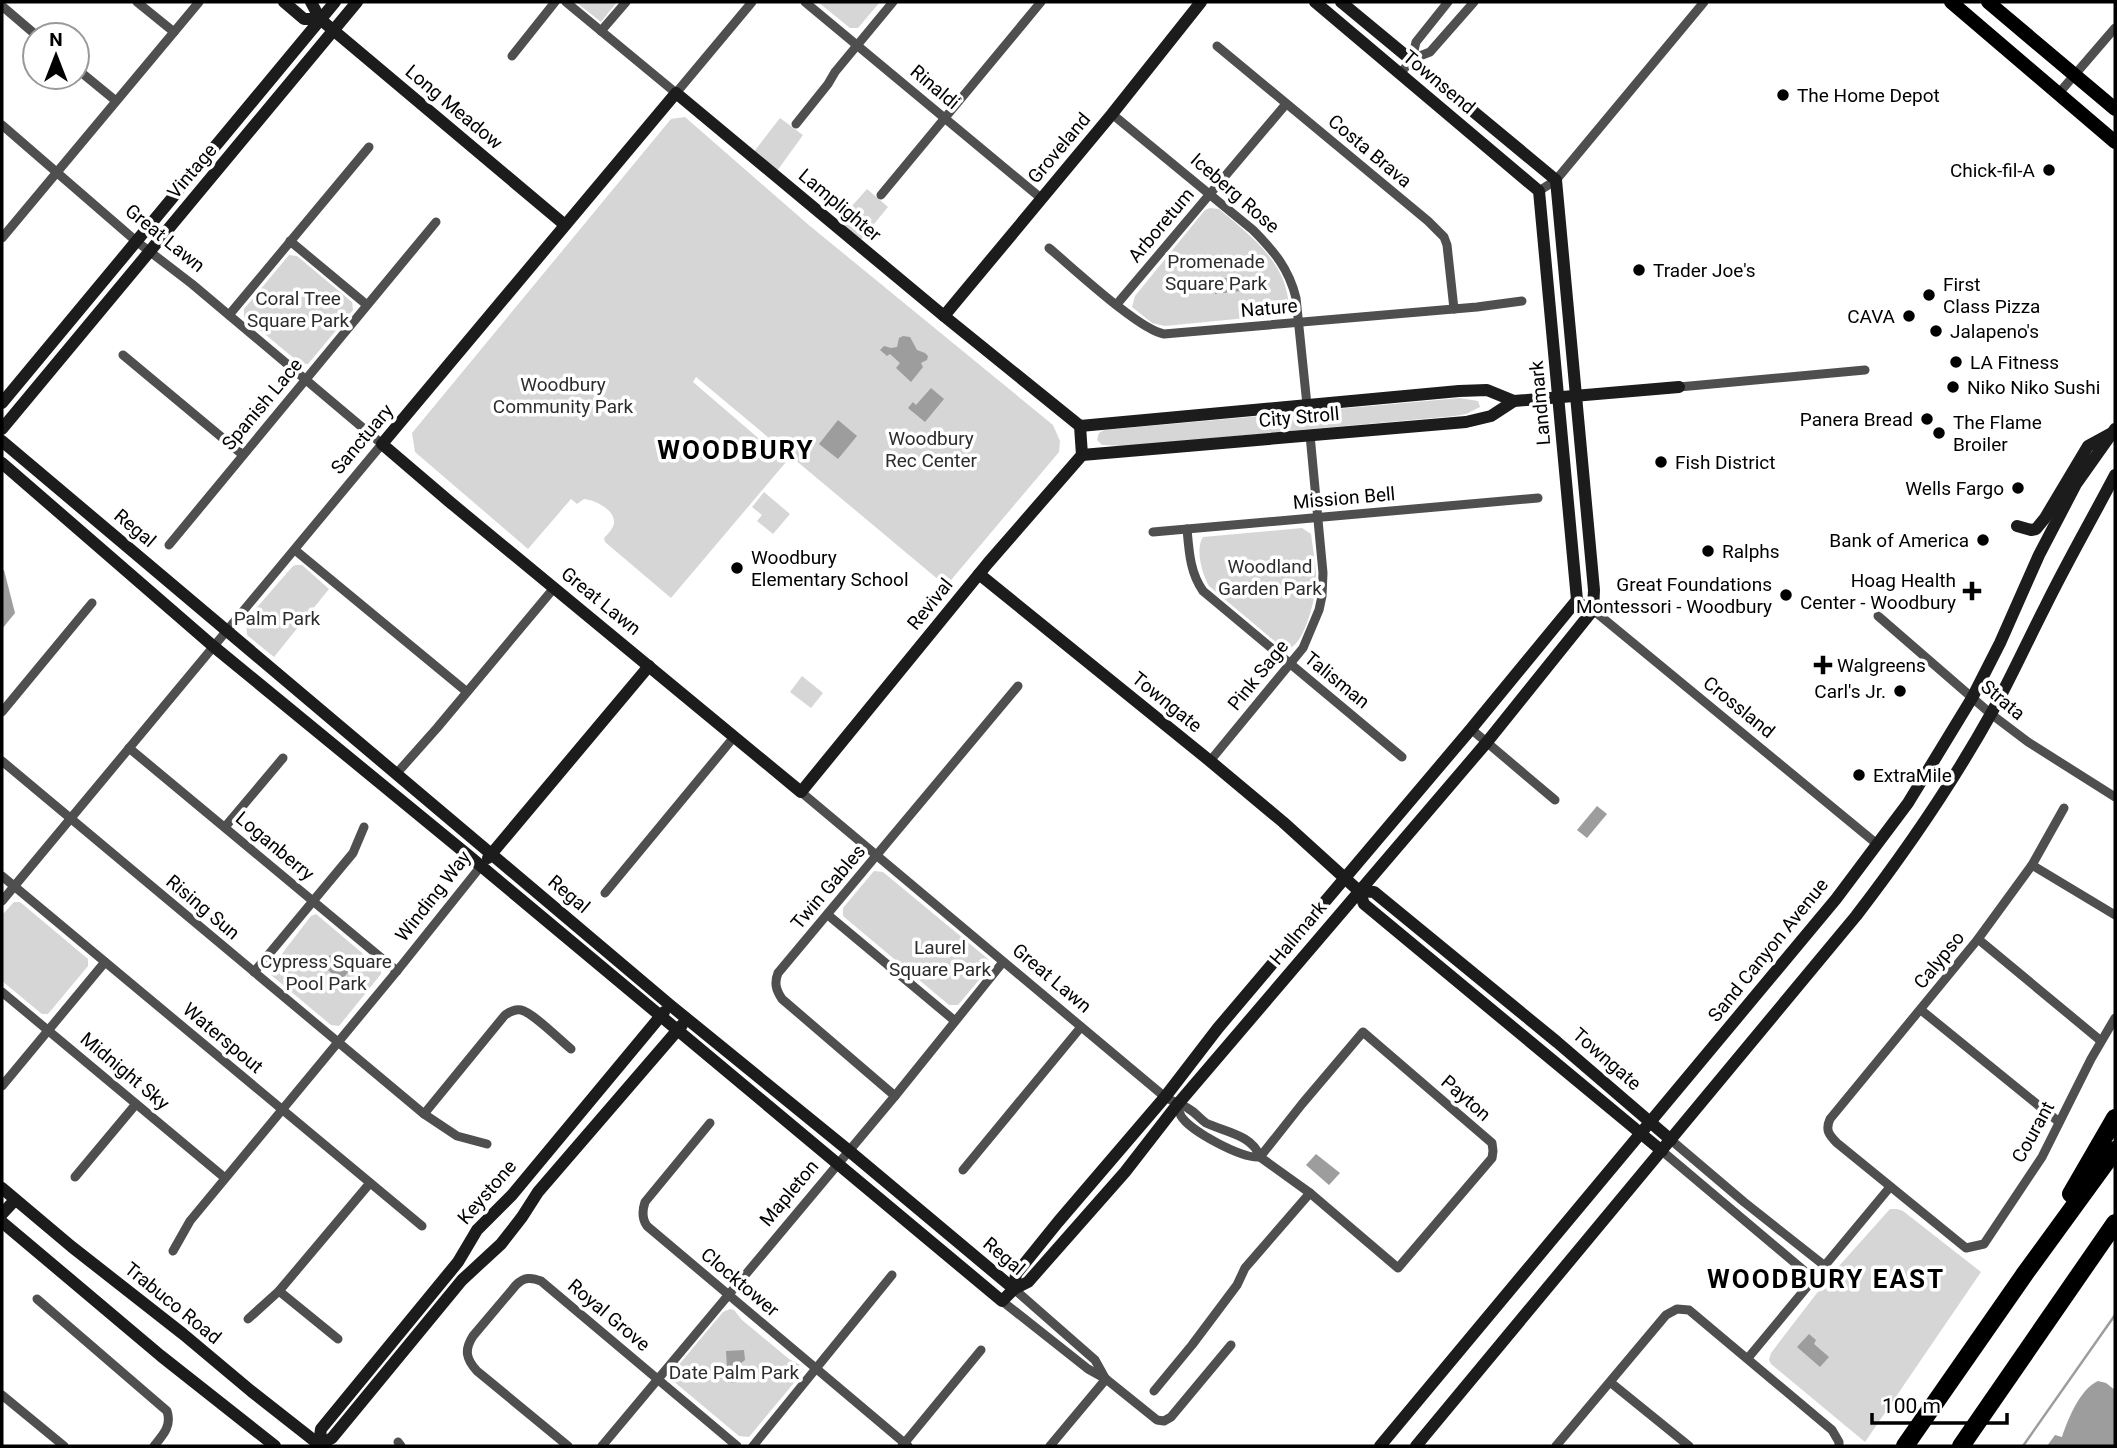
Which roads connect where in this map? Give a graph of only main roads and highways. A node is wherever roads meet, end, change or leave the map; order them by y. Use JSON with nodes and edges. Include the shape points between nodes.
{"nodes":[{"id":1,"x":1951,"y":2,"type":"edge"},
{"id":2,"x":1988,"y":2,"type":"edge"},
{"id":3,"x":2115,"y":109,"type":"edge"},
{"id":4,"x":2115,"y":142,"type":"edge"},
{"id":5,"x":2115,"y":1118,"type":"edge"},
{"id":6,"x":2115,"y":1150,"type":"edge"},
{"id":7,"x":2115,"y":1223,"type":"edge"},
{"id":8,"x":2024,"y":1276,"type":"junction"},
{"id":9,"x":1905,"y":1446,"type":"edge"},
{"id":10,"x":1961,"y":1446,"type":"edge"}],
"edges":[{"from":1,"to":4,"type":"main road"},
{"from":2,"to":3,"type":"main road"},
{"from":5,"to":8,"type":"highway"},
{"from":6,"to":8,"type":"highway"},
{"from":7,"to":10,"type":"highway"},
{"from":8,"to":9,"type":"highway"}]}
